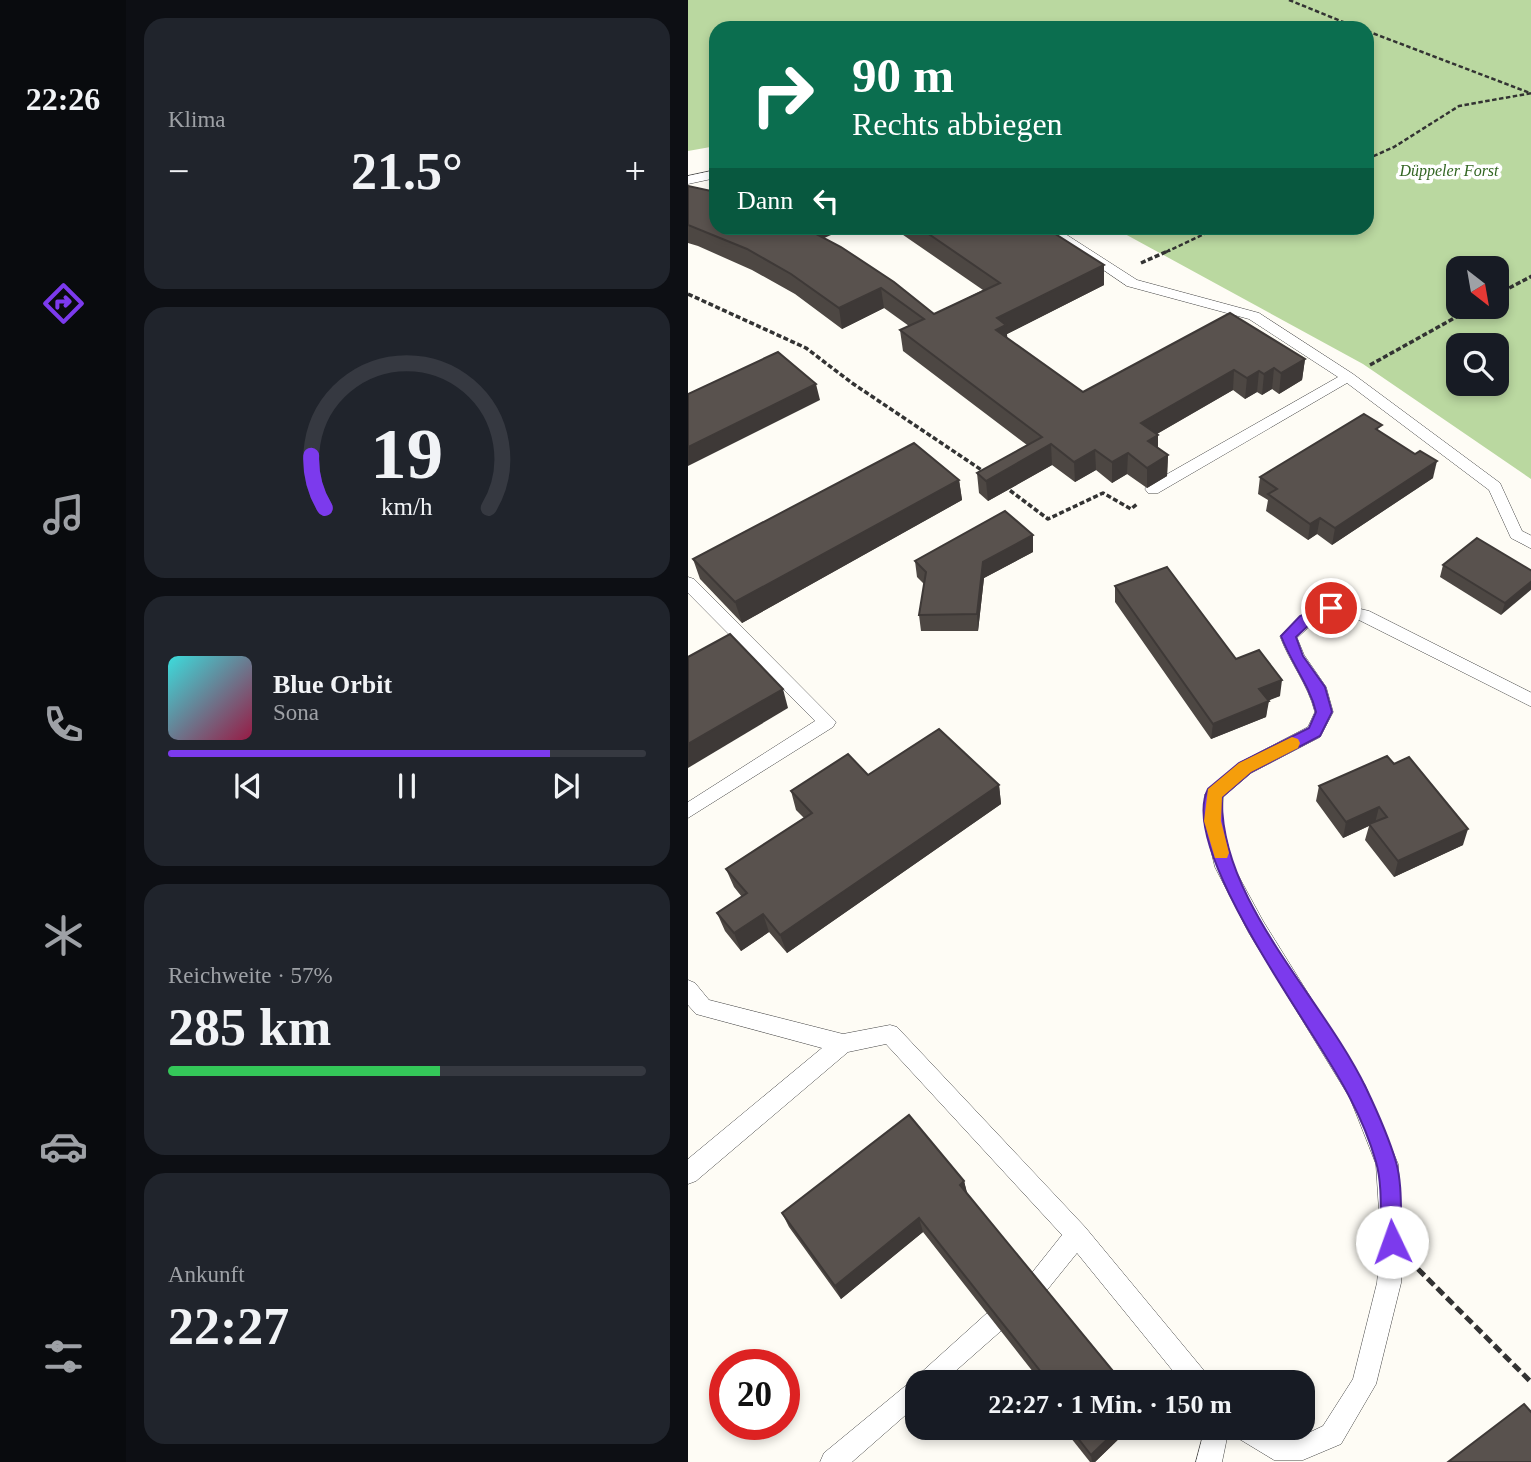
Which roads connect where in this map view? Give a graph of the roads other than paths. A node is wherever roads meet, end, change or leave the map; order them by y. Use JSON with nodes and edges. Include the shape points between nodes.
{"nodes":[{"id":1,"x":709,"y":176,"type":"edge"},
{"id":2,"x":688,"y":180,"type":"edge"},
{"id":3,"x":1059,"y":235,"type":"edge"},
{"id":4,"x":1348,"y":377,"type":"junction"},
{"id":5,"x":1153,"y":489,"type":"edge"},
{"id":6,"x":1531,"y":544,"type":"edge"},
{"id":7,"x":688,"y":583,"type":"edge"},
{"id":8,"x":1531,"y":701,"type":"edge"},
{"id":9,"x":688,"y":811,"type":"edge"},
{"id":10,"x":688,"y":989,"type":"edge"},
{"id":11,"x":843,"y":1044,"type":"junction"},
{"id":12,"x":688,"y":1173,"type":"edge"},
{"id":13,"x":1077,"y":1235,"type":"junction"},
{"id":14,"x":1035,"y":1287,"type":"edge"},
{"id":15,"x":994,"y":1322,"type":"edge"},
{"id":16,"x":939,"y":1370,"type":"edge"},
{"id":17,"x":1187,"y":1370,"type":"edge"},
{"id":18,"x":905,"y":1399,"type":"edge"},
{"id":19,"x":1214,"y":1440,"type":"edge"},
{"id":20,"x":1262,"y":1440,"type":"edge"},
{"id":21,"x":833,"y":1462,"type":"edge"},
{"id":22,"x":1209,"y":1462,"type":"edge"}],
"edges":[{"from":1,"to":2,"type":"lane"},
{"from":3,"to":4,"type":"lane","via":[[1132,283],[1254,316]]},
{"from":4,"to":5,"type":"lane"},
{"from":4,"to":6,"type":"lane","via":[[1495,488],[1516,534]]},
{"from":7,"to":9,"type":"lane","via":[[827,722]]},
{"from":8,"to":20,"type":"lane","via":[[1363,615],[1331,608],[1306,620],[1288,636],[1317,687],[1324,712],[1314,732],[1245,768],[1214,794],[1213,821],[1224,867],[1358,1092],[1387,1164],[1392,1242],[1389,1283],[1364,1384],[1332,1435],[1303,1448],[1274,1448]]},
{"from":10,"to":11,"type":"lane","via":[[703,1008]]},
{"from":11,"to":12,"type":"lane"},
{"from":11,"to":13,"type":"lane","via":[[890,1034]]},
{"from":13,"to":14,"type":"lane"},
{"from":13,"to":17,"type":"lane"},
{"from":15,"to":16,"type":"lane"},
{"from":18,"to":21,"type":"lane"},
{"from":19,"to":22,"type":"lane"}]}
